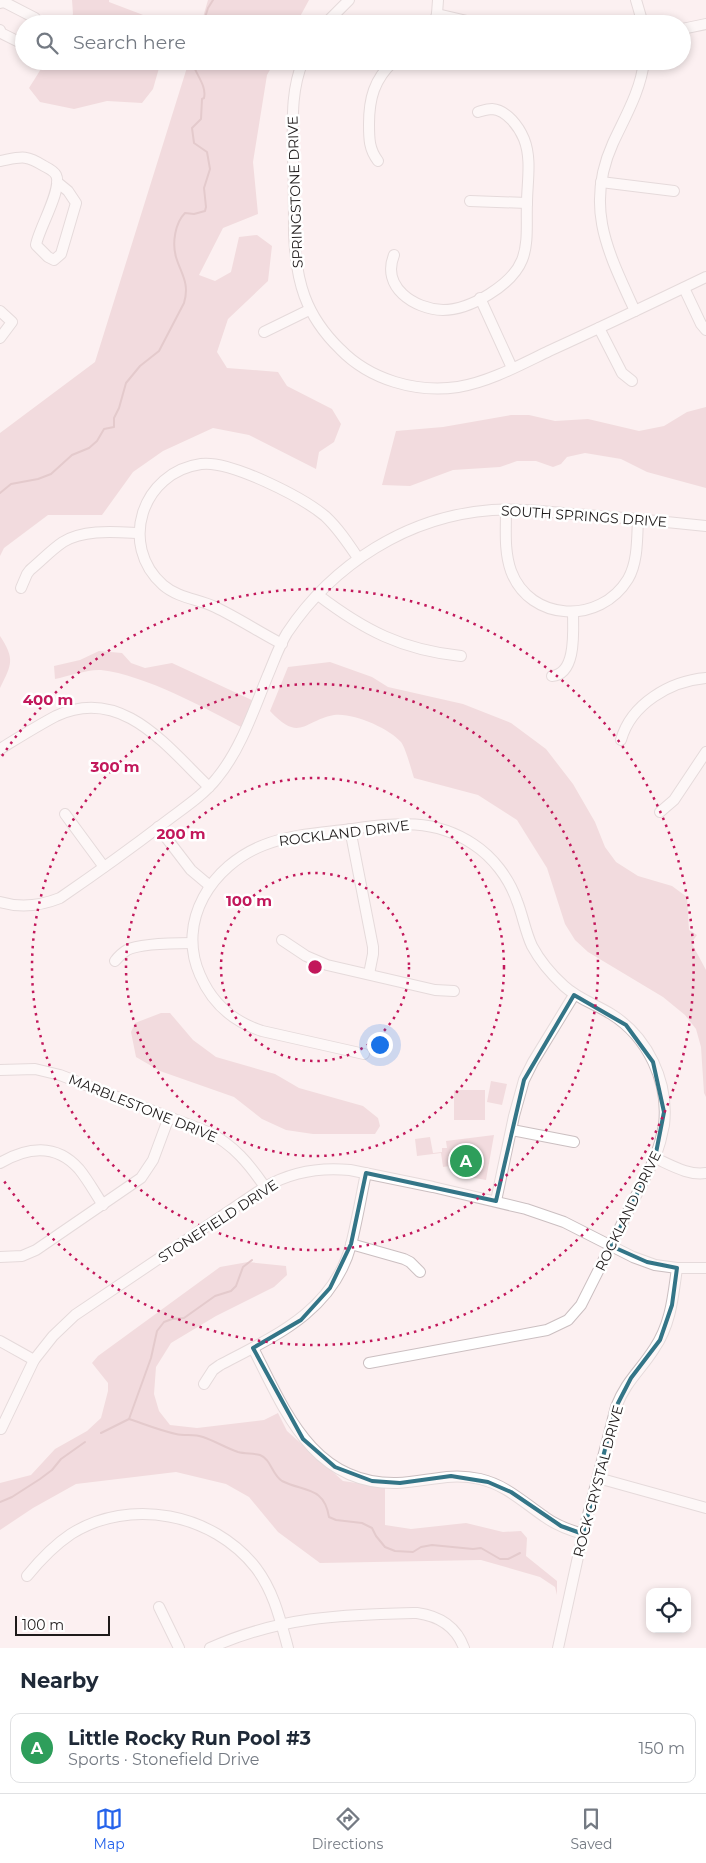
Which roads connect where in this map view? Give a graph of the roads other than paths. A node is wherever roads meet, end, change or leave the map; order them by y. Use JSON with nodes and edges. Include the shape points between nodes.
{"nodes":[{"id":1,"x":349,"y":0,"type":"edge"},
{"id":2,"x":438,"y":0,"type":"edge"},
{"id":3,"x":636,"y":0,"type":"edge"},
{"id":4,"x":0,"y":4,"type":"edge"},
{"id":5,"x":29,"y":15,"type":"edge"},
{"id":6,"x":333,"y":15,"type":"edge"},
{"id":7,"x":436,"y":15,"type":"edge"},
{"id":8,"x":640,"y":15,"type":"edge"},
{"id":9,"x":706,"y":24,"type":"edge"},
{"id":10,"x":691,"y":27,"type":"edge"},
{"id":11,"x":0,"y":30,"type":"edge"},
{"id":12,"x":15,"y":40,"type":"edge"},
{"id":13,"x":300,"y":70,"type":"edge"},
{"id":14,"x":386,"y":70,"type":"edge"},
{"id":15,"x":642,"y":70,"type":"edge"},
{"id":16,"x":478,"y":112,"type":"dead end"},
{"id":17,"x":0,"y":161,"type":"edge"},
{"id":18,"x":378,"y":162,"type":"dead end"},
{"id":19,"x":57,"y":182,"type":"junction"},
{"id":20,"x":602,"y":182,"type":"junction"},
{"id":21,"x":674,"y":191,"type":"dead end"},
{"id":22,"x":470,"y":201,"type":"dead end"},
{"id":23,"x":527,"y":203,"type":"junction"},
{"id":24,"x":394,"y":256,"type":"dead end"},
{"id":25,"x":706,"y":277,"type":"edge"},
{"id":26,"x":684,"y":288,"type":"junction"},
{"id":27,"x":480,"y":298,"type":"junction"},
{"id":28,"x":310,"y":310,"type":"junction"},
{"id":29,"x":635,"y":310,"type":"junction"},
{"id":30,"x":0,"y":311,"type":"edge"},
{"id":31,"x":599,"y":328,"type":"junction"},
{"id":32,"x":706,"y":330,"type":"edge"},
{"id":33,"x":264,"y":332,"type":"dead end"},
{"id":34,"x":0,"y":338,"type":"edge"},
{"id":35,"x":512,"y":368,"type":"junction"},
{"id":36,"x":632,"y":380,"type":"dead end"},
{"id":37,"x":506,"y":510,"type":"junction"},
{"id":38,"x":638,"y":519,"type":"junction"},
{"id":39,"x":706,"y":526,"type":"edge"},
{"id":40,"x":139,"y":533,"type":"junction"},
{"id":41,"x":358,"y":558,"type":"junction"},
{"id":42,"x":21,"y":588,"type":"dead end"},
{"id":43,"x":318,"y":595,"type":"junction"},
{"id":44,"x":573,"y":612,"type":"junction"},
{"id":45,"x":282,"y":644,"type":"junction"},
{"id":46,"x":461,"y":656,"type":"dead end"},
{"id":47,"x":552,"y":676,"type":"dead end"},
{"id":48,"x":706,"y":678,"type":"edge"},
{"id":49,"x":621,"y":740,"type":"dead end"},
{"id":50,"x":0,"y":749,"type":"edge"},
{"id":51,"x":706,"y":752,"type":"edge"},
{"id":52,"x":209,"y":787,"type":"junction"},
{"id":53,"x":660,"y":812,"type":"dead end"},
{"id":54,"x":65,"y":814,"type":"dead end"},
{"id":55,"x":158,"y":827,"type":"junction"},
{"id":56,"x":350,"y":829,"type":"junction"},
{"id":57,"x":104,"y":866,"type":"junction"},
{"id":58,"x":210,"y":886,"type":"junction"},
{"id":59,"x":0,"y":902,"type":"edge"},
{"id":60,"x":282,"y":940,"type":"dead end"},
{"id":61,"x":192,"y":943,"type":"junction"},
{"id":62,"x":115,"y":961,"type":"dead end"},
{"id":63,"x":368,"y":974,"type":"junction"},
{"id":64,"x":454,"y":991,"type":"dead end"},
{"id":65,"x":574,"y":995,"type":"junction"},
{"id":66,"x":364,"y":1054,"type":"dead end"},
{"id":67,"x":0,"y":1070,"type":"edge"},
{"id":68,"x":169,"y":1117,"type":"junction"},
{"id":69,"x":512,"y":1130,"type":"junction"},
{"id":70,"x":574,"y":1142,"type":"dead end"},
{"id":71,"x":655,"y":1158,"type":"junction"},
{"id":72,"x":0,"y":1163,"type":"edge"},
{"id":73,"x":366,"y":1173,"type":"junction"},
{"id":74,"x":706,"y":1173,"type":"edge"},
{"id":75,"x":265,"y":1187,"type":"junction"},
{"id":76,"x":496,"y":1201,"type":"junction"},
{"id":77,"x":103,"y":1205,"type":"junction"},
{"id":78,"x":351,"y":1244,"type":"junction"},
{"id":79,"x":612,"y":1246,"type":"junction"},
{"id":80,"x":0,"y":1257,"type":"edge"},
{"id":81,"x":677,"y":1268,"type":"junction"},
{"id":82,"x":706,"y":1268,"type":"edge"},
{"id":83,"x":420,"y":1272,"type":"dead end"},
{"id":84,"x":0,"y":1341,"type":"edge"},
{"id":85,"x":253,"y":1348,"type":"junction"},
{"id":86,"x":34,"y":1360,"type":"junction"},
{"id":87,"x":369,"y":1363,"type":"dead end"},
{"id":88,"x":204,"y":1384,"type":"dead end"},
{"id":89,"x":1,"y":1429,"type":"edge"},
{"id":90,"x":598,"y":1478,"type":"junction"},
{"id":91,"x":706,"y":1508,"type":"edge"},
{"id":92,"x":582,"y":1534,"type":"junction"},
{"id":93,"x":27,"y":1576,"type":"dead end"},
{"id":94,"x":159,"y":1606,"type":"dead end"},
{"id":95,"x":282,"y":1624,"type":"junction"},
{"id":96,"x":180,"y":1648,"type":"edge"},
{"id":97,"x":210,"y":1648,"type":"edge"},
{"id":98,"x":288,"y":1648,"type":"edge"},
{"id":99,"x":464,"y":1648,"type":"edge"},
{"id":100,"x":558,"y":1648,"type":"edge"}],
"edges":[{"from":1,"to":6,"type":"street"},
{"from":2,"to":7,"type":"street"},
{"from":3,"to":8,"type":"street"},
{"from":4,"to":5,"type":"street","via":[[4,2]]},
{"from":9,"to":10,"type":"street"},
{"from":11,"to":12,"type":"street"},
{"from":13,"to":28,"type":"street","name":"SPRINGSTONE DRIVE","via":[[293,110],[295,250],[300,283]]},
{"from":14,"to":18,"type":"street","via":[[370,101],[369,144]]},
{"from":15,"to":20,"type":"street","via":[[612,146]]},
{"from":16,"to":23,"type":"street","via":[[490,109],[501,112],[521,133],[528,156]]},
{"from":17,"to":19,"type":"street","via":[[33,159],[54,173]]},
{"from":19,"to":19,"type":"street","via":[[76,203],[61,254],[54,260],[36,245],[36,239],[48,218]]},
{"from":20,"to":21,"type":"street"},
{"from":20,"to":29,"type":"street","via":[[603,236]]},
{"from":22,"to":23,"type":"street"},
{"from":23,"to":27,"type":"street","via":[[526,246],[520,265],[505,284]]},
{"from":24,"to":27,"type":"street","via":[[390,264],[392,281],[402,294],[416,303],[431,309],[447,310]]},
{"from":25,"to":26,"type":"street","name":"SPRINGSTONE DRIVE"},
{"from":26,"to":29,"type":"street","name":"SPRINGSTONE DRIVE"},
{"from":26,"to":32,"type":"street"},
{"from":27,"to":35,"type":"street"},
{"from":28,"to":33,"type":"street"},
{"from":28,"to":35,"type":"street","name":"SPRINGSTONE DRIVE","via":[[344,353],[371,372],[399,383],[426,388],[459,387]]},
{"from":29,"to":31,"type":"street","name":"SPRINGSTONE DRIVE"},
{"from":30,"to":34,"type":"street","via":[[12,322]]},
{"from":31,"to":35,"type":"street","name":"SPRINGSTONE DRIVE"},
{"from":31,"to":36,"type":"street","via":[[622,373]]},
{"from":37,"to":38,"type":"street","name":"SOUTH SPRINGS DRIVE"},
{"from":37,"to":41,"type":"street","name":"SOUTH SPRINGS DRIVE","via":[[470,513],[430,522]]},
{"from":37,"to":44,"type":"street","via":[[507,554],[517,583],[542,605]]},
{"from":38,"to":39,"type":"street","name":"SOUTH SPRINGS DRIVE"},
{"from":38,"to":44,"type":"street","via":[[634,562],[622,588],[598,606]]},
{"from":40,"to":41,"type":"street","via":[[145,505],[162,481],[187,467],[215,464],[238,470],[303,501],[337,528]]},
{"from":40,"to":42,"type":"street","via":[[89,534],[69,539],[26,574]]},
{"from":40,"to":45,"type":"street","via":[[146,562],[163,584],[180,595],[215,607]]},
{"from":41,"to":43,"type":"street","name":"SOUTH SPRINGS DRIVE"},
{"from":43,"to":45,"type":"street","name":"SOUTH SPRINGS DRIVE"},
{"from":43,"to":46,"type":"street","via":[[353,621],[388,639]]},
{"from":44,"to":47,"type":"street","via":[[570,658],[562,671]]},
{"from":45,"to":52,"type":"street","name":"SOUTH SPRINGS DRIVE","via":[[237,746],[223,771]]},
{"from":48,"to":49,"type":"street","via":[[677,684],[659,693],[632,717]]},
{"from":50,"to":52,"type":"street","via":[[64,713],[105,709],[129,716],[146,727]]},
{"from":51,"to":53,"type":"street","via":[[674,800]]},
{"from":52,"to":55,"type":"street","name":"SOUTH SPRINGS DRIVE"},
{"from":54,"to":57,"type":"street"},
{"from":55,"to":57,"type":"street","name":"SOUTH SPRINGS DRIVE"},
{"from":55,"to":58,"type":"street","via":[[192,870]]},
{"from":56,"to":58,"type":"street","name":"ROCKLAND DRIVE","via":[[286,838],[263,845],[234,861]]},
{"from":56,"to":63,"type":"street","via":[[373,947]]},
{"from":56,"to":65,"type":"street","name":"ROCKLAND DRIVE","via":[[421,824],[450,832],[476,846],[509,882],[540,960]]},
{"from":57,"to":59,"type":"street","name":"SOUTH SPRINGS DRIVE","via":[[54,901],[24,906]]},
{"from":58,"to":61,"type":"street","name":"ROCKLAND DRIVE","via":[[196,917]]},
{"from":60,"to":63,"type":"street","via":[[317,961]]},
{"from":61,"to":62,"type":"street","via":[[132,949]]},
{"from":61,"to":66,"type":"street","name":"ROCKLAND DRIVE","via":[[196,965],[206,986],[236,1019],[262,1031]]},
{"from":63,"to":64,"type":"street","via":[[435,990]]},
{"from":65,"to":69,"type":"street","via":[[529,1071]]},
{"from":65,"to":71,"type":"street","name":"ROCKLAND DRIVE","via":[[626,1025],[653,1062],[662,1087],[664,1112]]},
{"from":67,"to":68,"type":"street","name":"MARBLESTONE DRIVE","via":[[24,1068],[48,1072]]},
{"from":68,"to":75,"type":"street","name":"MARBLESTONE DRIVE","via":[[227,1143],[246,1161]]},
{"from":68,"to":77,"type":"street","via":[[154,1160],[146,1172],[135,1184]]},
{"from":69,"to":70,"type":"street"},
{"from":69,"to":76,"type":"street"},
{"from":71,"to":74,"type":"street","via":[[688,1172]]},
{"from":71,"to":79,"type":"street","name":"ROCKLAND DRIVE"},
{"from":72,"to":77,"type":"street","via":[[30,1150],[60,1155],[78,1168]]},
{"from":73,"to":75,"type":"street","name":"STONEFIELD DRIVE","via":[[314,1170],[289,1176]]},
{"from":73,"to":76,"type":"street","name":"STONEFIELD DRIVE"},
{"from":73,"to":78,"type":"street"},
{"from":75,"to":86,"type":"street","name":"STONEFIELD DRIVE","via":[[75,1315]]},
{"from":76,"to":79,"type":"street","name":"STONEFIELD DRIVE","via":[[548,1216]]},
{"from":77,"to":80,"type":"street","via":[[36,1250],[22,1256]]},
{"from":78,"to":83,"type":"street","via":[[404,1259]]},
{"from":78,"to":85,"type":"street","via":[[339,1274],[316,1306],[289,1328]]},
{"from":79,"to":81,"type":"street","name":"STONEFIELD DRIVE","via":[[646,1262]]},
{"from":79,"to":87,"type":"street","name":"ROCKLAND DRIVE","via":[[582,1305],[558,1326]]},
{"from":81,"to":82,"type":"street","name":"STONEFIELD DRIVE"},
{"from":81,"to":90,"type":"street","name":"ROCK CRYSTAL DRIVE","via":[[665,1329],[619,1398]]},
{"from":84,"to":86,"type":"street"},
{"from":85,"to":88,"type":"street","via":[[213,1370]]},
{"from":85,"to":92,"type":"street","via":[[296,1430],[310,1447],[335,1467],[363,1479],[392,1483],[452,1476],[480,1479],[505,1488],[545,1517]]},
{"from":86,"to":89,"type":"street","name":"STONEFIELD DRIVE"},
{"from":90,"to":91,"type":"street"},
{"from":90,"to":92,"type":"street","name":"ROCK CRYSTAL DRIVE"},
{"from":92,"to":100,"type":"street","name":"ROCK CRYSTAL DRIVE"},
{"from":93,"to":95,"type":"street","via":[[56,1545],[89,1525],[128,1515],[169,1516],[209,1529],[242,1552],[268,1587]]},
{"from":94,"to":96,"type":"street"},
{"from":95,"to":97,"type":"street"},
{"from":95,"to":98,"type":"street"},
{"from":95,"to":99,"type":"street","via":[[334,1616],[417,1612],[444,1622],[456,1632]]}]}
